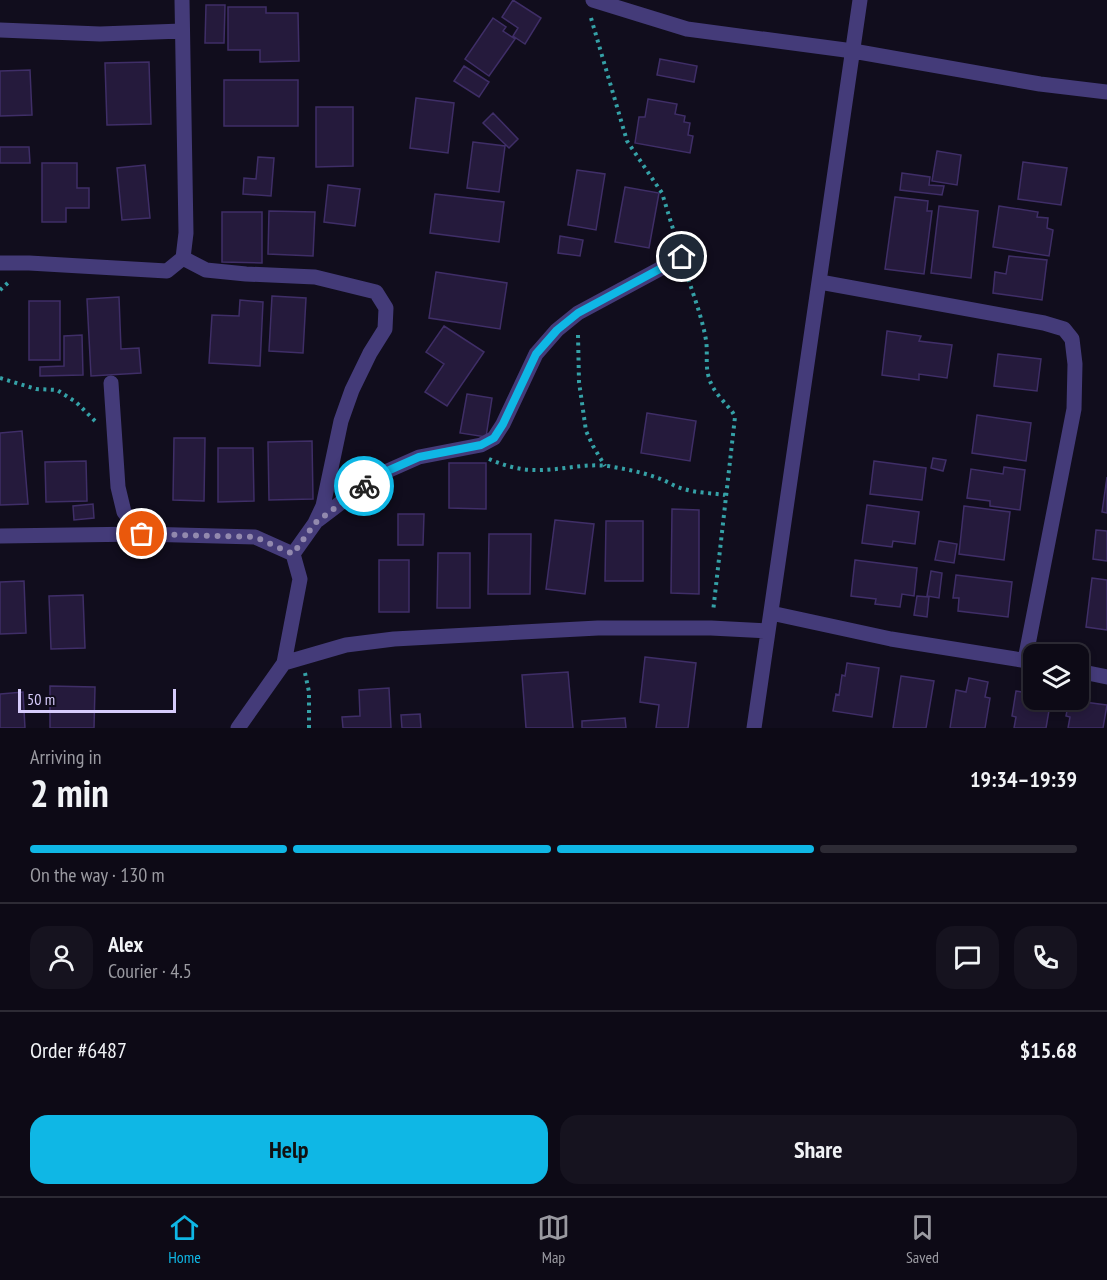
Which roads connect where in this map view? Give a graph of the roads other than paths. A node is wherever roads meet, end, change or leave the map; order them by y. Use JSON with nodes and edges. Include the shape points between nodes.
{"nodes":[{"id":1,"x":182,"y":0,"type":"edge"},
{"id":2,"x":860,"y":0,"type":"edge"},
{"id":3,"x":591,"y":5,"type":"edge"},
{"id":4,"x":0,"y":30,"type":"edge"},
{"id":5,"x":182,"y":31,"type":"junction"},
{"id":6,"x":853,"y":51,"type":"junction"},
{"id":7,"x":1107,"y":92,"type":"edge"},
{"id":8,"x":682,"y":257,"type":"road end"},
{"id":9,"x":183,"y":258,"type":"junction"},
{"id":10,"x":0,"y":263,"type":"edge"},
{"id":11,"x":820,"y":282,"type":"junction"},
{"id":12,"x":111,"y":383,"type":"dead end"},
{"id":13,"x":315,"y":523,"type":"junction"},
{"id":14,"x":142,"y":534,"type":"junction"},
{"id":15,"x":0,"y":536,"type":"edge"},
{"id":16,"x":293,"y":554,"type":"junction"},
{"id":17,"x":771,"y":613,"type":"junction"},
{"id":18,"x":768,"y":631,"type":"junction"},
{"id":19,"x":1032,"y":644,"type":"edge"},
{"id":20,"x":1023,"y":660,"type":"edge"},
{"id":21,"x":284,"y":663,"type":"junction"},
{"id":22,"x":1089,"y":673,"type":"edge"},
{"id":23,"x":1107,"y":677,"type":"edge"},
{"id":24,"x":238,"y":728,"type":"edge"},
{"id":25,"x":754,"y":728,"type":"edge"}],
"edges":[{"from":1,"to":5,"type":"street"},
{"from":2,"to":6,"type":"street"},
{"from":3,"to":6,"type":"street","via":[[687,29]]},
{"from":4,"to":5,"type":"street","via":[[100,34]]},
{"from":5,"to":9,"type":"street","via":[[186,232]]},
{"from":6,"to":7,"type":"street"},
{"from":6,"to":11,"type":"street"},
{"from":8,"to":13,"type":"street","via":[[578,313],[557,330],[536,354],[494,438],[481,445],[419,457],[376,476]]},
{"from":9,"to":10,"type":"street","via":[[167,271]]},
{"from":9,"to":13,"type":"street","via":[[206,270],[315,277],[345,284],[376,292],[386,308],[385,328],[352,390],[341,421],[323,506]]},
{"from":11,"to":17,"type":"street"},
{"from":11,"to":19,"type":"street","via":[[1044,324],[1064,329],[1072,339],[1074,409]]},
{"from":12,"to":14,"type":"street","via":[[118,487],[124,512]]},
{"from":13,"to":16,"type":"street"},
{"from":14,"to":15,"type":"street"},
{"from":14,"to":16,"type":"street","via":[[255,537]]},
{"from":16,"to":21,"type":"street","via":[[300,579]]},
{"from":17,"to":18,"type":"street"},
{"from":17,"to":20,"type":"street","via":[[891,639]]},
{"from":18,"to":21,"type":"street","via":[[598,628],[394,639],[346,645]]},
{"from":18,"to":25,"type":"street"},
{"from":21,"to":24,"type":"street"},
{"from":22,"to":23,"type":"street"}]}
